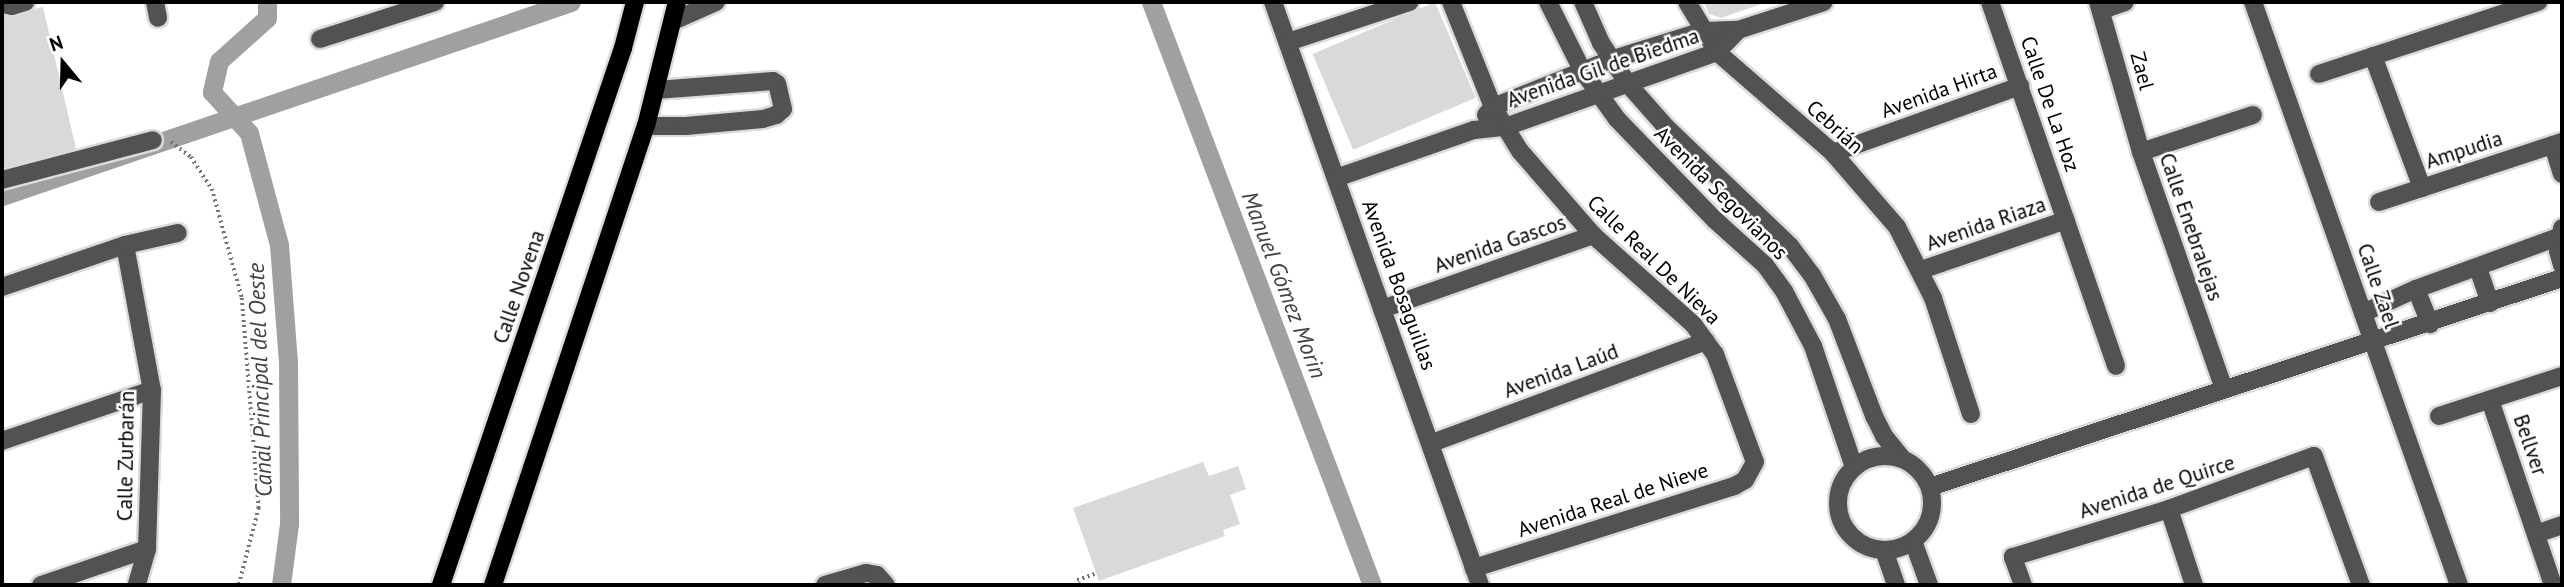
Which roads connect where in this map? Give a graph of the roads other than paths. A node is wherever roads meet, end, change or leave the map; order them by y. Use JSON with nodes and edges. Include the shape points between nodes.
{"nodes":[{"id":1,"x":25,"y":2,"type":"edge"},
{"id":2,"x":435,"y":2,"type":"edge"},
{"id":3,"x":635,"y":2,"type":"edge"},
{"id":4,"x":677,"y":2,"type":"edge"},
{"id":5,"x":716,"y":2,"type":"edge"},
{"id":6,"x":1273,"y":2,"type":"edge"},
{"id":7,"x":1410,"y":2,"type":"edge"},
{"id":8,"x":1451,"y":2,"type":"edge"},
{"id":9,"x":1548,"y":2,"type":"edge"},
{"id":10,"x":1583,"y":2,"type":"edge"},
{"id":11,"x":1687,"y":2,"type":"edge"},
{"id":12,"x":1824,"y":2,"type":"edge"},
{"id":13,"x":1990,"y":2,"type":"edge"},
{"id":14,"x":2125,"y":2,"type":"edge"},
{"id":15,"x":2253,"y":2,"type":"edge"},
{"id":16,"x":2538,"y":2,"type":"edge"},
{"id":17,"x":2,"y":4,"type":"edge"},
{"id":18,"x":415,"y":5,"type":"edge"},
{"id":19,"x":2100,"y":6,"type":"edge"},
{"id":20,"x":673,"y":21,"type":"junction"},
{"id":21,"x":1738,"y":30,"type":"junction"},
{"id":22,"x":1703,"y":31,"type":"junction"},
{"id":23,"x":320,"y":39,"type":"dead end"},
{"id":24,"x":1288,"y":42,"type":"junction"},
{"id":25,"x":1717,"y":52,"type":"junction"},
{"id":26,"x":2373,"y":56,"type":"junction"},
{"id":27,"x":1610,"y":60,"type":"junction"},
{"id":28,"x":1582,"y":70,"type":"junction"},
{"id":29,"x":2319,"y":74,"type":"dead end"},
{"id":30,"x":1628,"y":84,"type":"junction"},
{"id":31,"x":2020,"y":86,"type":"junction"},
{"id":32,"x":656,"y":90,"type":"junction"},
{"id":33,"x":1598,"y":95,"type":"junction"},
{"id":34,"x":1493,"y":107,"type":"junction"},
{"id":35,"x":2253,"y":115,"type":"dead end"},
{"id":36,"x":646,"y":126,"type":"junction"},
{"id":37,"x":1505,"y":127,"type":"junction"},
{"id":38,"x":1474,"y":130,"type":"junction"},
{"id":39,"x":153,"y":140,"type":"road end"},
{"id":40,"x":2558,"y":143,"type":"edge"},
{"id":41,"x":2141,"y":152,"type":"junction"},
{"id":42,"x":1833,"y":153,"type":"junction"},
{"id":43,"x":2562,"y":174,"type":"edge"},
{"id":44,"x":1336,"y":178,"type":"junction"},
{"id":45,"x":2,"y":180,"type":"edge"},
{"id":46,"x":2422,"y":188,"type":"junction"},
{"id":47,"x":2379,"y":202,"type":"dead end"},
{"id":48,"x":2066,"y":220,"type":"junction"},
{"id":49,"x":2560,"y":232,"type":"edge"},
{"id":50,"x":178,"y":233,"type":"dead end"},
{"id":51,"x":1593,"y":236,"type":"junction"},
{"id":52,"x":125,"y":245,"type":"junction"},
{"id":53,"x":2562,"y":265,"type":"edge"},
{"id":54,"x":2478,"y":268,"type":"junction"},
{"id":55,"x":1921,"y":270,"type":"junction"},
{"id":56,"x":2562,"y":278,"type":"edge"},
{"id":57,"x":2,"y":287,"type":"edge"},
{"id":58,"x":2416,"y":289,"type":"junction"},
{"id":59,"x":2490,"y":303,"type":"junction"},
{"id":60,"x":1382,"y":309,"type":"junction"},
{"id":61,"x":2363,"y":313,"type":"junction"},
{"id":62,"x":2430,"y":324,"type":"junction"},
{"id":63,"x":1706,"y":341,"type":"junction"},
{"id":64,"x":2374,"y":342,"type":"junction"},
{"id":65,"x":2116,"y":366,"type":"dead end"},
{"id":66,"x":2562,"y":376,"type":"edge"},
{"id":67,"x":2224,"y":389,"type":"junction"},
{"id":68,"x":152,"y":390,"type":"junction"},
{"id":69,"x":2490,"y":400,"type":"junction"},
{"id":70,"x":1971,"y":414,"type":"dead end"},
{"id":71,"x":2439,"y":416,"type":"dead end"},
{"id":72,"x":2,"y":442,"type":"edge"},
{"id":73,"x":1432,"y":443,"type":"junction"},
{"id":74,"x":1902,"y":458,"type":"junction"},
{"id":75,"x":1755,"y":462,"type":"joint"},
{"id":76,"x":1854,"y":467,"type":"junction"},
{"id":77,"x":1930,"y":487,"type":"junction"},
{"id":78,"x":2169,"y":509,"type":"junction"},
{"id":79,"x":2562,"y":525,"type":"edge"},
{"id":80,"x":2536,"y":534,"type":"junction"},
{"id":81,"x":1913,"y":541,"type":"junction"},
{"id":82,"x":147,"y":550,"type":"junction"},
{"id":83,"x":1884,"y":550,"type":"junction"},
{"id":84,"x":1477,"y":577,"type":"edge"},
{"id":85,"x":41,"y":585,"type":"edge"},
{"id":86,"x":138,"y":585,"type":"edge"},
{"id":87,"x":441,"y":585,"type":"edge"},
{"id":88,"x":493,"y":585,"type":"edge"},
{"id":89,"x":825,"y":585,"type":"edge"},
{"id":90,"x":886,"y":585,"type":"edge"},
{"id":91,"x":1896,"y":585,"type":"edge"},
{"id":92,"x":1929,"y":585,"type":"edge"},
{"id":93,"x":2024,"y":585,"type":"edge"},
{"id":94,"x":2194,"y":585,"type":"edge"},
{"id":95,"x":2361,"y":585,"type":"edge"},
{"id":96,"x":2459,"y":585,"type":"edge"},
{"id":97,"x":2553,"y":585,"type":"edge"}],
"edges":[{"from":1,"to":17,"type":"street"},
{"from":2,"to":18,"type":"street"},
{"from":3,"to":87,"type":"main road","name":"Calle Novena"},
{"from":4,"to":20,"type":"main road"},
{"from":5,"to":20,"type":"street"},
{"from":6,"to":24,"type":"street","name":"Avenida Bosaguillas"},
{"from":7,"to":24,"type":"street"},
{"from":8,"to":34,"type":"street","name":"Calle Real De Nieva"},
{"from":9,"to":28,"type":"street","name":"Avenida Segovianos"},
{"from":10,"to":27,"type":"street","name":"Avenida Segovianos"},
{"from":11,"to":22,"type":"street","name":"Cebrián"},
{"from":12,"to":21,"type":"street","name":"Avenida Gil de Biedma"},
{"from":13,"to":31,"type":"street","name":"Calle De La Hoz"},
{"from":14,"to":19,"type":"street"},
{"from":15,"to":61,"type":"street","name":"Calle Zael"},
{"from":16,"to":26,"type":"street"},
{"from":18,"to":23,"type":"street"},
{"from":19,"to":41,"type":"street","name":"Zael"},
{"from":20,"to":32,"type":"main road"},
{"from":21,"to":22,"type":"street","name":"Avenida Gil de Biedma"},
{"from":21,"to":25,"type":"street","name":"Avenida Gil de Biedma"},
{"from":22,"to":25,"type":"street","name":"Cebrián"},
{"from":22,"to":27,"type":"street","name":"Avenida Gil de Biedma"},
{"from":24,"to":44,"type":"street","name":"Avenida Bosaguillas"},
{"from":25,"to":30,"type":"street","name":"Avenida Gil de Biedma"},
{"from":25,"to":42,"type":"street","name":"Cebrián"},
{"from":26,"to":29,"type":"street"},
{"from":26,"to":46,"type":"street"},
{"from":27,"to":28,"type":"street","name":"Avenida Gil de Biedma"},
{"from":27,"to":30,"type":"street","name":"Avenida Segovianos"},
{"from":28,"to":33,"type":"street","name":"Avenida Segovianos"},
{"from":28,"to":34,"type":"street","name":"Avenida Gil de Biedma"},
{"from":30,"to":33,"type":"street","name":"Avenida Gil de Biedma"},
{"from":30,"to":74,"type":"street","name":"Avenida Segovianos","via":[[1666,127],[1790,246],[1812,275],[1837,319],[1874,416]]},
{"from":31,"to":42,"type":"street","name":"Avenida Hirta"},
{"from":31,"to":48,"type":"street","name":"Calle De La Hoz"},
{"from":32,"to":36,"type":"main road"},
{"from":32,"to":36,"type":"street","via":[[773,81],[783,109],[763,119]]},
{"from":33,"to":37,"type":"street","name":"Avenida Gil de Biedma"},
{"from":33,"to":76,"type":"street","name":"Avenida Segovianos","via":[[1636,140],[1765,265],[1784,291],[1813,346]]},
{"from":34,"to":37,"type":"street","name":"Calle Real De Nieva"},
{"from":34,"to":38,"type":"street","name":"Avenida Gil de Biedma"},
{"from":35,"to":41,"type":"street","name":"Calle Enebralejas"},
{"from":36,"to":88,"type":"main road"},
{"from":37,"to":38,"type":"street","name":"Avenida Gil de Biedma"},
{"from":37,"to":51,"type":"street","name":"Calle Real De Nieva"},
{"from":38,"to":44,"type":"street","name":"Avenida Gil de Biedma"},
{"from":39,"to":45,"type":"street"},
{"from":40,"to":43,"type":"street"},
{"from":40,"to":46,"type":"street","name":"Ampudia"},
{"from":41,"to":67,"type":"street","name":"Calle Enebralejas"},
{"from":42,"to":55,"type":"street","name":"Cebrián","via":[[1897,227]]},
{"from":44,"to":60,"type":"street","name":"Avenida Bosaguillas"},
{"from":46,"to":47,"type":"street","name":"Ampudia"},
{"from":48,"to":55,"type":"street","name":"Avenida Riaza"},
{"from":48,"to":65,"type":"street","name":"Calle De La Hoz"},
{"from":49,"to":53,"type":"street"},
{"from":49,"to":54,"type":"street"},
{"from":50,"to":52,"type":"street"},
{"from":51,"to":60,"type":"street","name":"Avenida Gascos"},
{"from":51,"to":63,"type":"street","name":"Calle Real De Nieva","via":[[1693,324]]},
{"from":52,"to":57,"type":"street"},
{"from":52,"to":68,"type":"street","name":"Calle Zurbarán"},
{"from":54,"to":58,"type":"street"},
{"from":54,"to":59,"type":"street"},
{"from":55,"to":70,"type":"street","name":"Cebrián"},
{"from":56,"to":59,"type":"street"},
{"from":58,"to":61,"type":"street"},
{"from":58,"to":62,"type":"street"},
{"from":59,"to":62,"type":"street"},
{"from":60,"to":73,"type":"street","name":"Avenida Bosaguillas"},
{"from":61,"to":64,"type":"street","name":"Calle Zael"},
{"from":62,"to":64,"type":"street"},
{"from":63,"to":73,"type":"street","name":"Avenida Laúd"},
{"from":63,"to":75,"type":"street","name":"Calle Real De Nieva"},
{"from":64,"to":67,"type":"street"},
{"from":64,"to":96,"type":"street","name":"Calle Zael"},
{"from":66,"to":69,"type":"street"},
{"from":67,"to":77,"type":"street"},
{"from":68,"to":72,"type":"street"},
{"from":68,"to":82,"type":"street","name":"Calle Zurbarán"},
{"from":69,"to":71,"type":"street"},
{"from":69,"to":80,"type":"street","name":"Bellver"},
{"from":73,"to":84,"type":"street","name":"Avenida Bosaguillas"},
{"from":74,"to":76,"type":"street","via":[[1876,456]]},
{"from":74,"to":77,"type":"street","via":[[1924,474]]},
{"from":75,"to":84,"type":"street","name":"Avenida Real de Nieve","via":[[1745,480],[1734,486]]},
{"from":76,"to":83,"type":"street","via":[[1839,491],[1840,519],[1857,541]]},
{"from":77,"to":81,"type":"street","via":[[1932,511]]},
{"from":78,"to":93,"type":"street","name":"Avenida de Quirce","via":[[2013,556]]},
{"from":78,"to":94,"type":"street"},
{"from":78,"to":95,"type":"street","name":"Avenida de Quirce","via":[[2314,456]]},
{"from":79,"to":80,"type":"street"},
{"from":80,"to":97,"type":"street","name":"Bellver"},
{"from":81,"to":83,"type":"street"},
{"from":81,"to":92,"type":"street"},
{"from":82,"to":85,"type":"street"},
{"from":82,"to":86,"type":"street","name":"Calle Zurbarán"},
{"from":83,"to":91,"type":"street"},
{"from":89,"to":90,"type":"street","via":[[866,573],[877,575]]}]}
